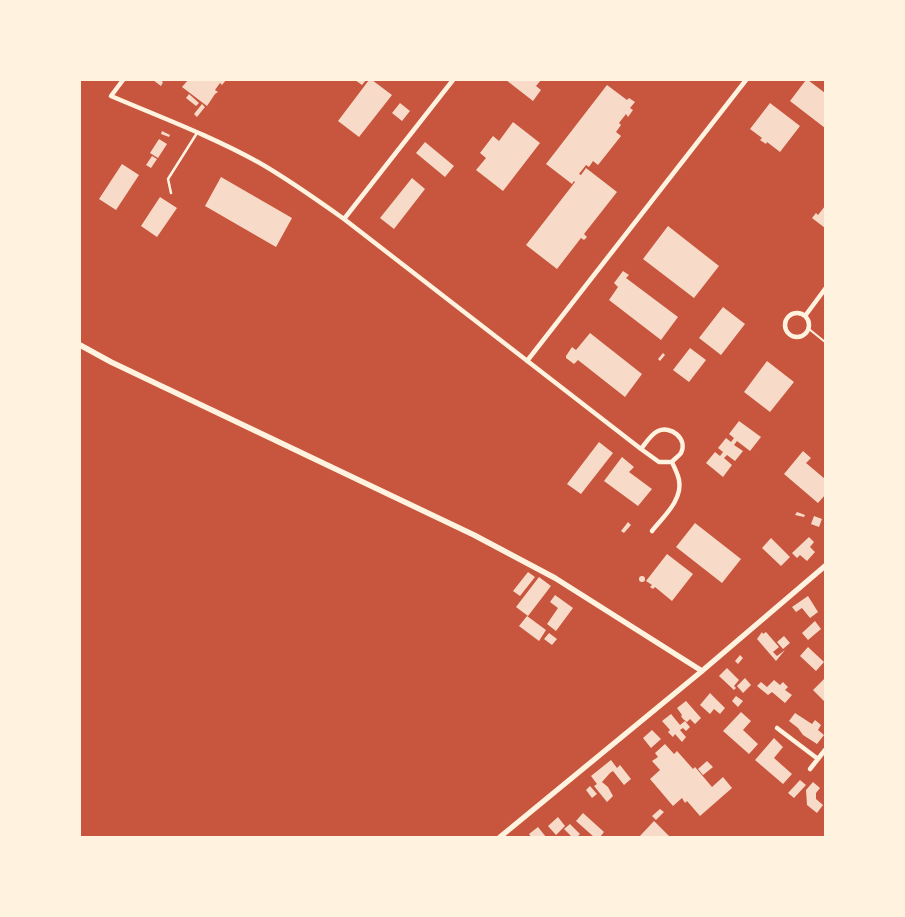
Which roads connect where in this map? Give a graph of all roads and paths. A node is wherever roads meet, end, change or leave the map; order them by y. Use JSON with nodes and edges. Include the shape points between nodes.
{"nodes":[{"id":1,"x":123,"y":80,"type":"edge"},
{"id":2,"x":453,"y":80,"type":"edge"},
{"id":3,"x":746,"y":80,"type":"edge"},
{"id":4,"x":197,"y":133,"type":"junction"},
{"id":5,"x":171,"y":193,"type":"dead end"},
{"id":6,"x":344,"y":219,"type":"junction"},
{"id":7,"x":825,"y":290,"type":"edge"},
{"id":8,"x":804,"y":316,"type":"junction"},
{"id":9,"x":809,"y":329,"type":"junction"},
{"id":10,"x":825,"y":342,"type":"edge"},
{"id":11,"x":80,"y":345,"type":"edge"},
{"id":12,"x":527,"y":361,"type":"junction"},
{"id":13,"x":641,"y":449,"type":"junction"},
{"id":14,"x":672,"y":462,"type":"junction"},
{"id":15,"x":652,"y":531,"type":"dead end"},
{"id":16,"x":825,"y":566,"type":"edge"},
{"id":17,"x":702,"y":671,"type":"junction"},
{"id":18,"x":777,"y":728,"type":"dead end"},
{"id":19,"x":825,"y":750,"type":"edge"},
{"id":20,"x":818,"y":759,"type":"junction"},
{"id":21,"x":810,"y":769,"type":"dead end"},
{"id":22,"x":500,"y":837,"type":"edge"}],
"edges":[{"from":1,"to":4,"type":"street","via":[[111,96]]},
{"from":2,"to":6,"type":"street"},
{"from":3,"to":12,"type":"street"},
{"from":4,"to":5,"type":"lane","via":[[168,179]]},
{"from":4,"to":6,"type":"street","via":[[258,162]]},
{"from":6,"to":12,"type":"street"},
{"from":7,"to":8,"type":"street"},
{"from":8,"to":9,"type":"street"},
{"from":8,"to":9,"type":"street","via":[[795,313],[787,318],[786,332],[798,338]]},
{"from":9,"to":10,"type":"path"},
{"from":11,"to":17,"type":"street","via":[[474,535],[555,578]]},
{"from":12,"to":13,"type":"street"},
{"from":13,"to":14,"type":"street","via":[[659,462]]},
{"from":13,"to":14,"type":"street","via":[[658,431],[677,434],[682,442],[681,452]]},
{"from":14,"to":15,"type":"street","via":[[680,490]]},
{"from":16,"to":17,"type":"street"},
{"from":17,"to":22,"type":"street"},
{"from":18,"to":20,"type":"street"},
{"from":19,"to":20,"type":"street"},
{"from":20,"to":21,"type":"street"}]}
